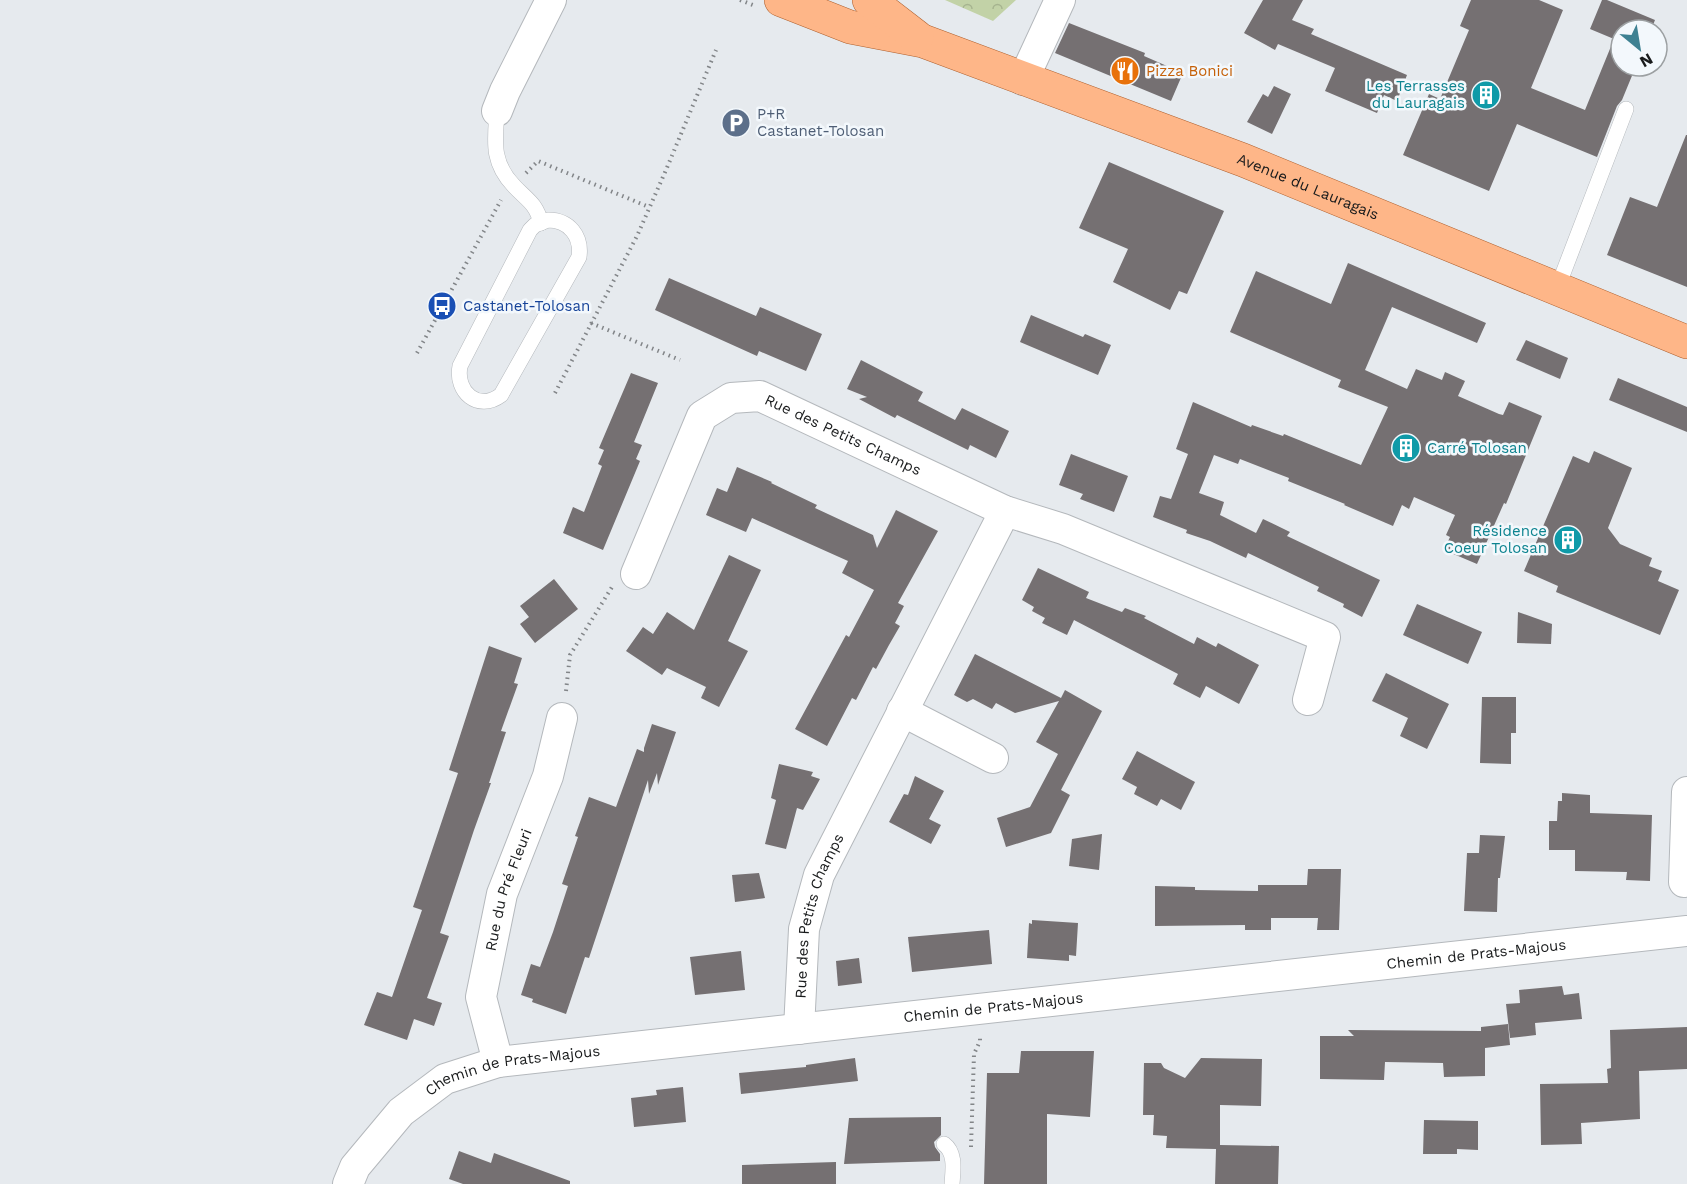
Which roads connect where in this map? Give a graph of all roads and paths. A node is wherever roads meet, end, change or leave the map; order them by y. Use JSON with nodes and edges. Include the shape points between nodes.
{"nodes":[{"id":1,"x":551,"y":0,"type":"edge"},
{"id":2,"x":781,"y":0,"type":"edge"},
{"id":3,"x":870,"y":0,"type":"edge"},
{"id":4,"x":1060,"y":0,"type":"edge"},
{"id":5,"x":923,"y":41,"type":"junction"},
{"id":6,"x":716,"y":50,"type":"dead end"},
{"id":7,"x":1023,"y":80,"type":"junction"},
{"id":8,"x":1626,"y":109,"type":"dead end"},
{"id":9,"x":497,"y":111,"type":"joint"},
{"id":10,"x":541,"y":223,"type":"junction"},
{"id":11,"x":1557,"y":289,"type":"junction"},
{"id":12,"x":591,"y":323,"type":"junction"},
{"id":13,"x":1687,"y":342,"type":"edge"},
{"id":14,"x":680,"y":360,"type":"dead end"},
{"id":15,"x":555,"y":393,"type":"dead end"},
{"id":16,"x":1005,"y":511,"type":"junction"},
{"id":17,"x":636,"y":574,"type":"joint"},
{"id":18,"x":1308,"y":700,"type":"dead end"},
{"id":19,"x":902,"y":711,"type":"junction"},
{"id":20,"x":562,"y":718,"type":"joint"},
{"id":21,"x":993,"y":758,"type":"dead end"},
{"id":22,"x":1687,"y":792,"type":"edge"},
{"id":23,"x":1684,"y":882,"type":"dead end"},
{"id":24,"x":1687,"y":931,"type":"edge"},
{"id":25,"x":976,"y":1010,"type":"junction"},
{"id":26,"x":799,"y":1029,"type":"junction"},
{"id":27,"x":498,"y":1062,"type":"junction"},
{"id":28,"x":944,"y":1144,"type":"dead end"},
{"id":29,"x":971,"y":1149,"type":"dead end"},
{"id":30,"x":348,"y":1184,"type":"edge"},
{"id":31,"x":952,"y":1184,"type":"edge"}],
"edges":[{"from":1,"to":9,"type":"street"},
{"from":2,"to":5,"type":"main road","name":"Avenue du Lauragais","via":[[850,27]]},
{"from":3,"to":5,"type":"main road","name":"Avenue du Lauragais"},
{"from":4,"to":7,"type":"street"},
{"from":5,"to":7,"type":"main road","name":"Avenue du Lauragais"},
{"from":6,"to":12,"type":"path","via":[[658,189]]},
{"from":7,"to":11,"type":"main road","name":"Avenue du Lauragais","via":[[1243,160]]},
{"from":8,"to":11,"type":"lane"},
{"from":9,"to":10,"type":"lane","via":[[497,160],[514,186],[533,203]]},
{"from":10,"to":10,"type":"lane","via":[[530,230],[459,366],[460,381],[471,399],[490,401],[501,395],[579,257],[579,241],[569,227],[554,220]]},
{"from":11,"to":13,"type":"main road","name":"Avenue du Lauragais"},
{"from":12,"to":14,"type":"path"},
{"from":12,"to":15,"type":"path"},
{"from":16,"to":17,"type":"street","name":"Rue des Petits Champs","via":[[760,396],[731,398],[702,416]]},
{"from":16,"to":18,"type":"street","name":"Rue des Petits Champs","via":[[1063,529],[1325,637]]},
{"from":16,"to":19,"type":"street","name":"Rue des Petits Champs"},
{"from":17,"to":20,"type":"path","via":[[616,581],[570,655]]},
{"from":19,"to":21,"type":"street"},
{"from":19,"to":26,"type":"street","name":"Rue des Petits Champs","via":[[819,875],[804,929]]},
{"from":20,"to":27,"type":"street","name":"Rue du Pré Fleuri","via":[[548,776],[502,894],[481,997]]},
{"from":22,"to":23,"type":"street"},
{"from":24,"to":25,"type":"street","name":"Chemin de Prats-Majous"},
{"from":25,"to":26,"type":"street","name":"Chemin de Prats-Majous"},
{"from":25,"to":29,"type":"path","via":[[980,1041],[974,1054]]},
{"from":26,"to":27,"type":"street","name":"Chemin de Prats-Majous"},
{"from":27,"to":30,"type":"street","name":"Chemin de Prats-Majous","via":[[445,1079],[401,1112],[355,1167]]},
{"from":28,"to":31,"type":"lane","via":[[953,1159]]}]}
